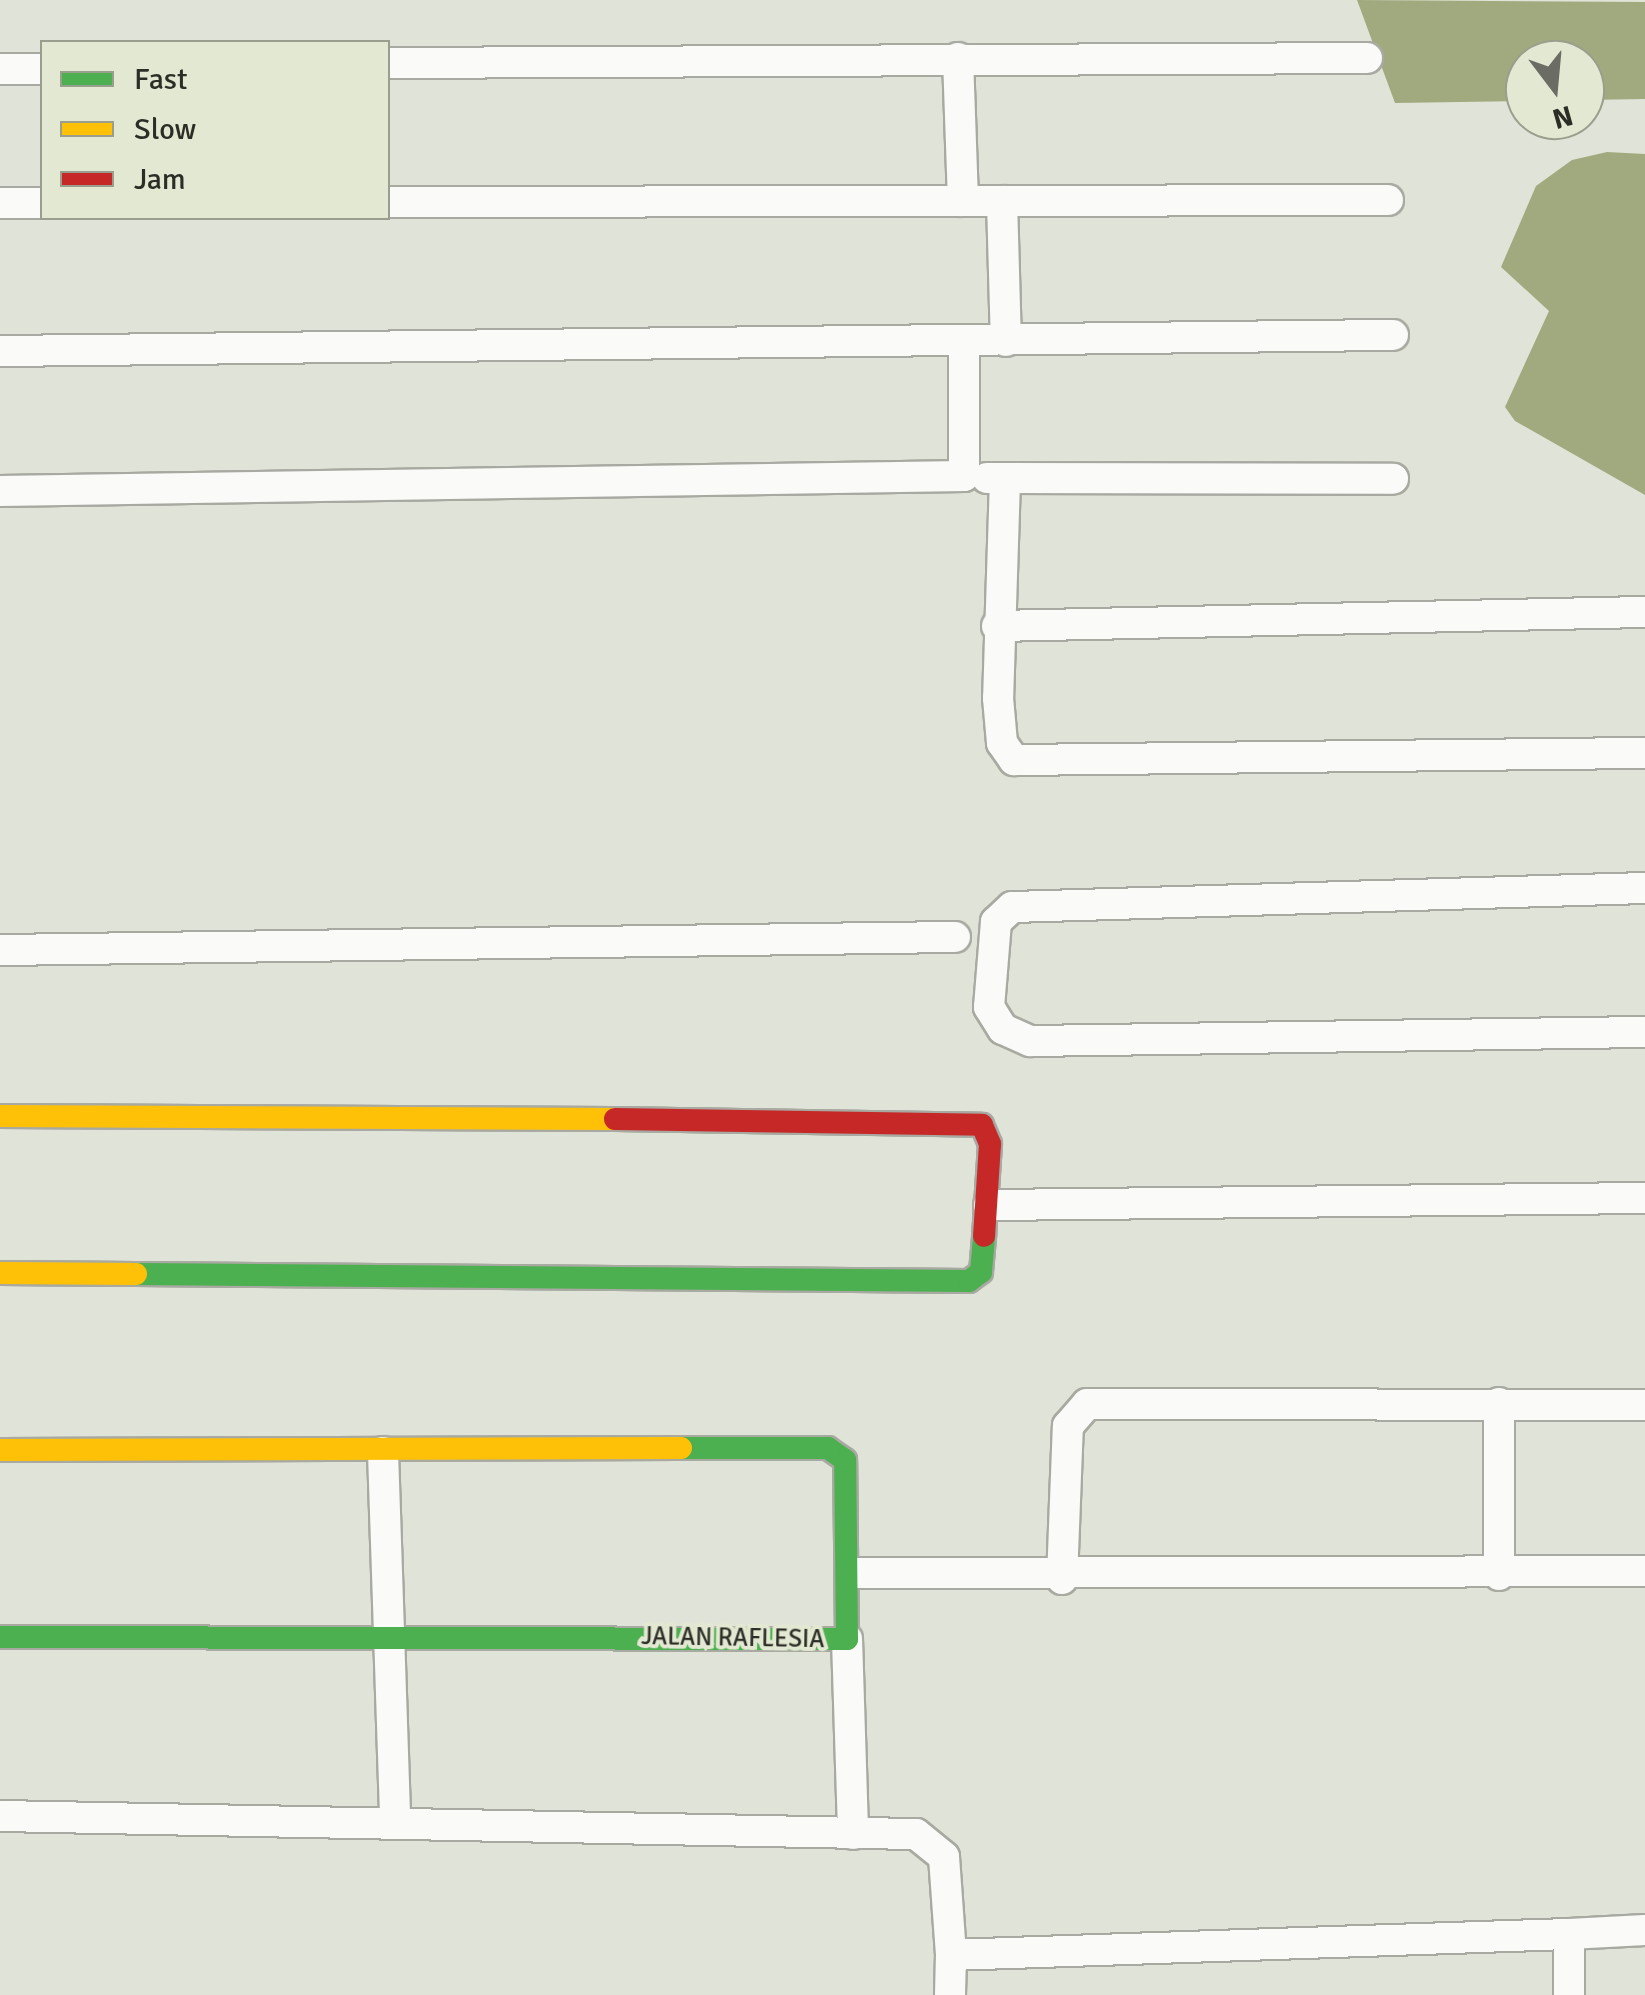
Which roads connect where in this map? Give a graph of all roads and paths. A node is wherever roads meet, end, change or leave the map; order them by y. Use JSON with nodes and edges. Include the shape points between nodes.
{"nodes":[{"id":1,"x":958,"y":58,"type":"junction"},
{"id":2,"x":1366,"y":58,"type":"dead end"},
{"id":3,"x":390,"y":62,"type":"edge"},
{"id":4,"x":0,"y":69,"type":"edge"},
{"id":5,"x":40,"y":69,"type":"edge"},
{"id":6,"x":1388,"y":200,"type":"dead end"},
{"id":7,"x":963,"y":201,"type":"junction"},
{"id":8,"x":1002,"y":201,"type":"junction"},
{"id":9,"x":390,"y":202,"type":"edge"},
{"id":10,"x":0,"y":203,"type":"edge"},
{"id":11,"x":40,"y":203,"type":"edge"},
{"id":12,"x":1394,"y":334,"type":"dead end"},
{"id":13,"x":1006,"y":341,"type":"junction"},
{"id":14,"x":964,"y":344,"type":"junction"},
{"id":15,"x":0,"y":352,"type":"edge"},
{"id":16,"x":964,"y":476,"type":"junction"},
{"id":17,"x":1005,"y":479,"type":"junction"},
{"id":18,"x":1393,"y":479,"type":"dead end"},
{"id":19,"x":0,"y":491,"type":"edge"},
{"id":20,"x":1645,"y":612,"type":"edge"},
{"id":21,"x":997,"y":626,"type":"junction"},
{"id":22,"x":1645,"y":753,"type":"edge"},
{"id":23,"x":1645,"y":888,"type":"edge"},
{"id":24,"x":955,"y":936,"type":"dead end"},
{"id":25,"x":0,"y":950,"type":"edge"},
{"id":26,"x":1645,"y":1032,"type":"edge"},
{"id":27,"x":0,"y":1116,"type":"edge"},
{"id":28,"x":1645,"y":1198,"type":"edge"},
{"id":29,"x":989,"y":1205,"type":"junction"},
{"id":30,"x":0,"y":1273,"type":"edge"},
{"id":31,"x":1499,"y":1403,"type":"junction"},
{"id":32,"x":1645,"y":1405,"type":"edge"},
{"id":33,"x":0,"y":1450,"type":"edge"},
{"id":34,"x":384,"y":1452,"type":"junction"},
{"id":35,"x":1645,"y":1571,"type":"edge"},
{"id":36,"x":853,"y":1573,"type":"junction"},
{"id":37,"x":1499,"y":1574,"type":"junction"},
{"id":38,"x":1062,"y":1579,"type":"junction"},
{"id":39,"x":390,"y":1633,"type":"junction"},
{"id":40,"x":0,"y":1637,"type":"edge"},
{"id":41,"x":847,"y":1640,"type":"junction"},
{"id":42,"x":0,"y":1816,"type":"edge"},
{"id":43,"x":395,"y":1821,"type":"junction"},
{"id":44,"x":853,"y":1834,"type":"junction"},
{"id":45,"x":1645,"y":1930,"type":"edge"},
{"id":46,"x":1570,"y":1934,"type":"junction"},
{"id":47,"x":951,"y":1956,"type":"junction"},
{"id":48,"x":950,"y":1995,"type":"edge"},
{"id":49,"x":1569,"y":1995,"type":"edge"}],
"edges":[{"from":1,"to":2,"type":"street"},
{"from":1,"to":3,"type":"street"},
{"from":1,"to":7,"type":"street"},
{"from":4,"to":5,"type":"street"},
{"from":6,"to":8,"type":"street"},
{"from":7,"to":8,"type":"street"},
{"from":7,"to":9,"type":"street"},
{"from":8,"to":13,"type":"street"},
{"from":10,"to":11,"type":"street"},
{"from":12,"to":13,"type":"street"},
{"from":13,"to":14,"type":"street"},
{"from":14,"to":15,"type":"street"},
{"from":14,"to":16,"type":"street"},
{"from":16,"to":17,"type":"street"},
{"from":16,"to":19,"type":"street"},
{"from":17,"to":18,"type":"street"},
{"from":17,"to":21,"type":"street"},
{"from":20,"to":21,"type":"street"},
{"from":21,"to":22,"type":"street","via":[[1002,743],[1014,760]]},
{"from":23,"to":26,"type":"street","via":[[1012,906],[996,922],[989,1007],[1002,1029],[1030,1042]]},
{"from":24,"to":25,"type":"street"},
{"from":27,"to":29,"type":"street","via":[[965,1120],[982,1125],[990,1144]]},
{"from":28,"to":29,"type":"street"},
{"from":29,"to":30,"type":"street","via":[[981,1272],[969,1281]]},
{"from":31,"to":32,"type":"street"},
{"from":31,"to":37,"type":"street"},
{"from":31,"to":38,"type":"street","via":[[1087,1404],[1068,1426]]},
{"from":33,"to":34,"type":"street"},
{"from":34,"to":36,"type":"street","name":"JALAN RAFLESIA","via":[[828,1448],[845,1460]]},
{"from":34,"to":39,"type":"street"},
{"from":35,"to":37,"type":"street"},
{"from":36,"to":38,"type":"street"},
{"from":36,"to":41,"type":"street","name":"JALAN RAFLESIA"},
{"from":37,"to":38,"type":"street"},
{"from":39,"to":40,"type":"street","name":"JALAN RAFLESIA"},
{"from":39,"to":41,"type":"street","name":"JALAN RAFLESIA"},
{"from":39,"to":43,"type":"street"},
{"from":41,"to":44,"type":"street"},
{"from":42,"to":43,"type":"street"},
{"from":43,"to":44,"type":"street"},
{"from":44,"to":47,"type":"street","via":[[934,1842],[944,1857]]},
{"from":45,"to":46,"type":"street"},
{"from":46,"to":47,"type":"street"},
{"from":46,"to":49,"type":"street"},
{"from":47,"to":48,"type":"street"}]}
